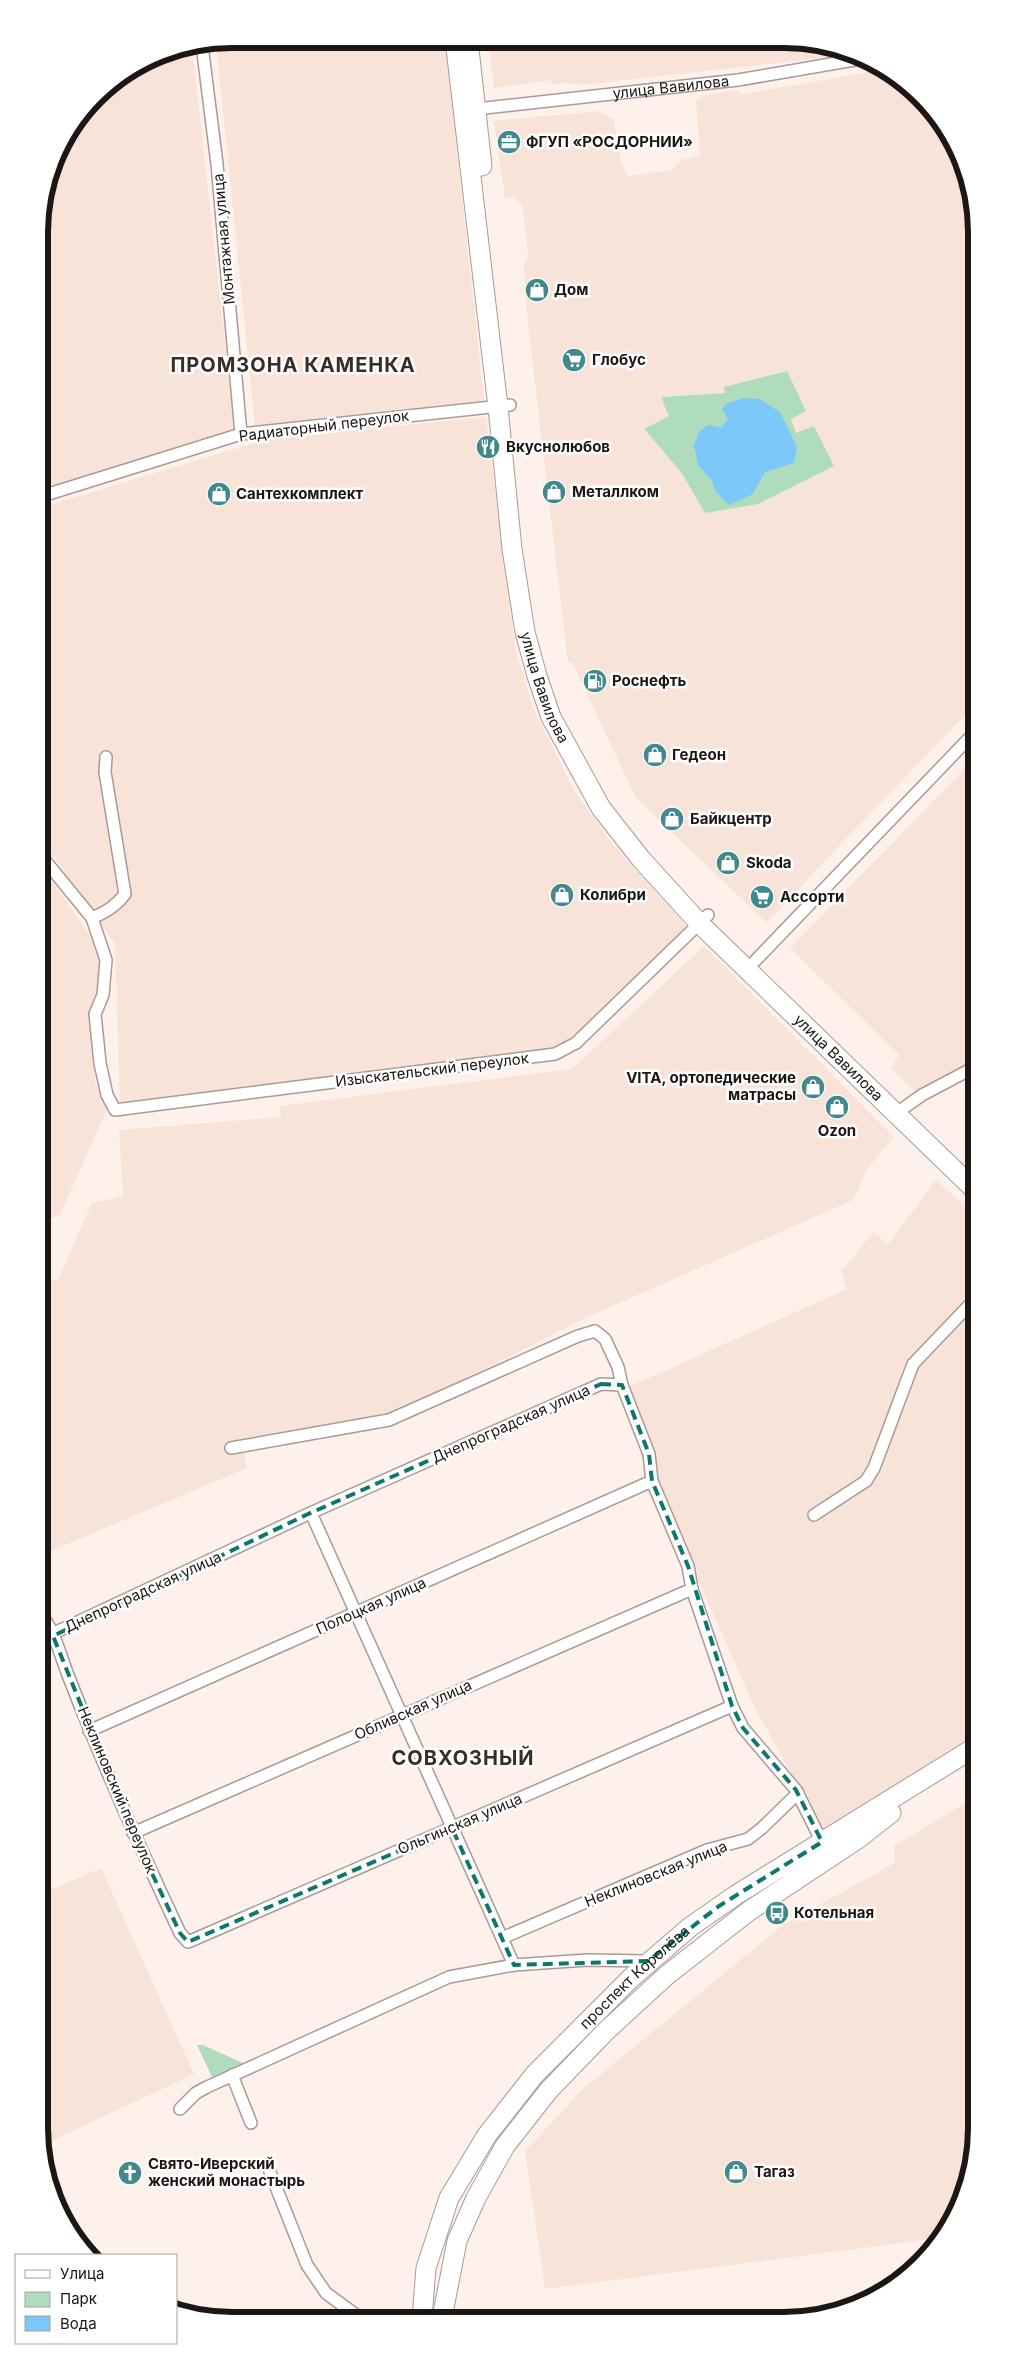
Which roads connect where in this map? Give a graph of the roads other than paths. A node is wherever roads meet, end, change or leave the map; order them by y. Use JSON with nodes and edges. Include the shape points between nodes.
{"nodes":[{"id":1,"x":456,"y":48,"type":"edge"},
{"id":2,"x":469,"y":48,"type":"edge"},
{"id":3,"x":203,"y":50,"type":"edge"},
{"id":4,"x":852,"y":60,"type":"edge"},
{"id":5,"x":476,"y":109,"type":"junction"},
{"id":6,"x":504,"y":406,"type":"junction"},
{"id":7,"x":241,"y":434,"type":"junction"},
{"id":8,"x":48,"y":494,"type":"edge"},
{"id":9,"x":968,"y":739,"type":"edge"},
{"id":10,"x":106,"y":756,"type":"dead end"},
{"id":11,"x":48,"y":864,"type":"edge"},
{"id":12,"x":92,"y":918,"type":"junction"},
{"id":13,"x":704,"y":919,"type":"junction"},
{"id":14,"x":755,"y":961,"type":"junction"},
{"id":15,"x":968,"y":1071,"type":"edge"},
{"id":16,"x":905,"y":1108,"type":"junction"},
{"id":17,"x":968,"y":1169,"type":"edge"},
{"id":18,"x":968,"y":1183,"type":"edge"},
{"id":19,"x":968,"y":1306,"type":"edge"},
{"id":20,"x":622,"y":1385,"type":"junction"},
{"id":21,"x":231,"y":1448,"type":"dead end"},
{"id":22,"x":652,"y":1481,"type":"junction"},
{"id":23,"x":311,"y":1513,"type":"junction"},
{"id":24,"x":814,"y":1515,"type":"dead end"},
{"id":25,"x":692,"y":1588,"type":"junction"},
{"id":26,"x":356,"y":1612,"type":"junction"},
{"id":27,"x":48,"y":1625,"type":"edge"},
{"id":28,"x":52,"y":1635,"type":"junction"},
{"id":29,"x":48,"y":1639,"type":"edge"},
{"id":30,"x":732,"y":1706,"type":"junction"},
{"id":31,"x":402,"y":1715,"type":"junction"},
{"id":32,"x":90,"y":1731,"type":"junction"},
{"id":33,"x":968,"y":1752,"type":"edge"},
{"id":34,"x":968,"y":1765,"type":"edge"},
{"id":35,"x":798,"y":1793,"type":"junction"},
{"id":36,"x":452,"y":1828,"type":"junction"},
{"id":37,"x":134,"y":1833,"type":"junction"},
{"id":38,"x":822,"y":1842,"type":"junction"},
{"id":39,"x":502,"y":1938,"type":"junction"},
{"id":40,"x":188,"y":1942,"type":"joint"},
{"id":41,"x":648,"y":1961,"type":"junction"},
{"id":42,"x":514,"y":1965,"type":"junction"},
{"id":43,"x":232,"y":2075,"type":"junction"},
{"id":44,"x":180,"y":2109,"type":"dead end"},
{"id":45,"x":251,"y":2123,"type":"dead end"},
{"id":46,"x":270,"y":2172,"type":"dead end"},
{"id":47,"x":352,"y":2312,"type":"edge"},
{"id":48,"x":422,"y":2312,"type":"edge"},
{"id":49,"x":443,"y":2312,"type":"edge"}],
"edges":[{"from":1,"to":6,"type":"main road","name":"улица Вавилова"},
{"from":2,"to":5,"type":"main road","name":"улица Вавилова"},
{"from":3,"to":7,"type":"street","name":"Монтажная улица","via":[[217,164]]},
{"from":4,"to":5,"type":"street","name":"улица Вавилова","via":[[738,80]]},
{"from":5,"to":6,"type":"main road","name":"улица Вавилова"},
{"from":6,"to":7,"type":"street","name":"Радиаторный переулок"},
{"from":6,"to":13,"type":"main road","name":"улица Вавилова","via":[[518,592],[537,676],[551,717],[601,808],[641,859]]},
{"from":7,"to":8,"type":"street","name":"Радиаторный переулок"},
{"from":9,"to":14,"type":"street"},
{"from":10,"to":12,"type":"street","via":[[105,772],[125,894],[118,903]]},
{"from":11,"to":12,"type":"street"},
{"from":12,"to":13,"type":"street","name":"Изыскательский переулок","via":[[106,960],[103,994],[95,1014],[100,1063],[107,1095],[115,1110],[555,1054],[576,1043]]},
{"from":13,"to":14,"type":"main road","name":"улица Вавилова"},
{"from":13,"to":18,"type":"main road","name":"улица Вавилова"},
{"from":14,"to":16,"type":"main road","name":"улица Вавилова"},
{"from":15,"to":16,"type":"street","via":[[922,1095]]},
{"from":16,"to":17,"type":"main road","name":"улица Вавилова"},
{"from":19,"to":24,"type":"street","via":[[913,1364],[874,1468],[866,1481]]},
{"from":20,"to":21,"type":"street","via":[[605,1339],[595,1331],[389,1420]]},
{"from":20,"to":22,"type":"street","via":[[649,1454]]},
{"from":20,"to":23,"type":"street","name":"Днепроградская улица","via":[[601,1384]]},
{"from":22,"to":25,"type":"street","via":[[688,1566]]},
{"from":22,"to":26,"type":"street","name":"Полоцкая улица"},
{"from":23,"to":26,"type":"street"},
{"from":23,"to":28,"type":"street","name":"Днепроградская улица"},
{"from":25,"to":30,"type":"street"},
{"from":25,"to":31,"type":"street","name":"Обливская улица"},
{"from":26,"to":31,"type":"street"},
{"from":26,"to":32,"type":"street","name":"Полоцкая улица"},
{"from":27,"to":28,"type":"street","name":"Неклиновский переулок"},
{"from":28,"to":29,"type":"street","name":"Днепроградская улица"},
{"from":28,"to":32,"type":"street","name":"Неклиновский переулок"},
{"from":30,"to":35,"type":"street","via":[[743,1728]]},
{"from":30,"to":36,"type":"street","name":"Ольгинская улица"},
{"from":31,"to":36,"type":"street"},
{"from":31,"to":37,"type":"street","name":"Обливская улица"},
{"from":32,"to":37,"type":"street","name":"Неклиновский переулок"},
{"from":33,"to":38,"type":"main road","name":"проспект Королёва"},
{"from":34,"to":49,"type":"main road","name":"проспект Королёва","via":[[885,1817],[705,1944],[607,2030],[549,2090],[505,2146],[476,2198],[457,2241]]},
{"from":35,"to":38,"type":"street"},
{"from":35,"to":39,"type":"street","name":"Неклиновская улица","via":[[748,1839],[707,1850]]},
{"from":36,"to":39,"type":"street"},
{"from":36,"to":40,"type":"street","name":"Ольгинская улица"},
{"from":37,"to":40,"type":"street","name":"Неклиновский переулок","via":[[180,1934]]},
{"from":38,"to":41,"type":"main road","name":"проспект Королёва","via":[[719,1906]]},
{"from":39,"to":42,"type":"street"},
{"from":41,"to":42,"type":"street","via":[[586,1960]]},
{"from":41,"to":48,"type":"main road","name":"проспект Королёва","via":[[535,2074],[487,2135],[449,2198],[436,2232],[426,2268]]},
{"from":42,"to":43,"type":"street","via":[[449,1976]]},
{"from":43,"to":44,"type":"street","via":[[196,2093]]},
{"from":43,"to":45,"type":"street"},
{"from":46,"to":47,"type":"street","via":[[307,2265],[326,2293]]}]}
